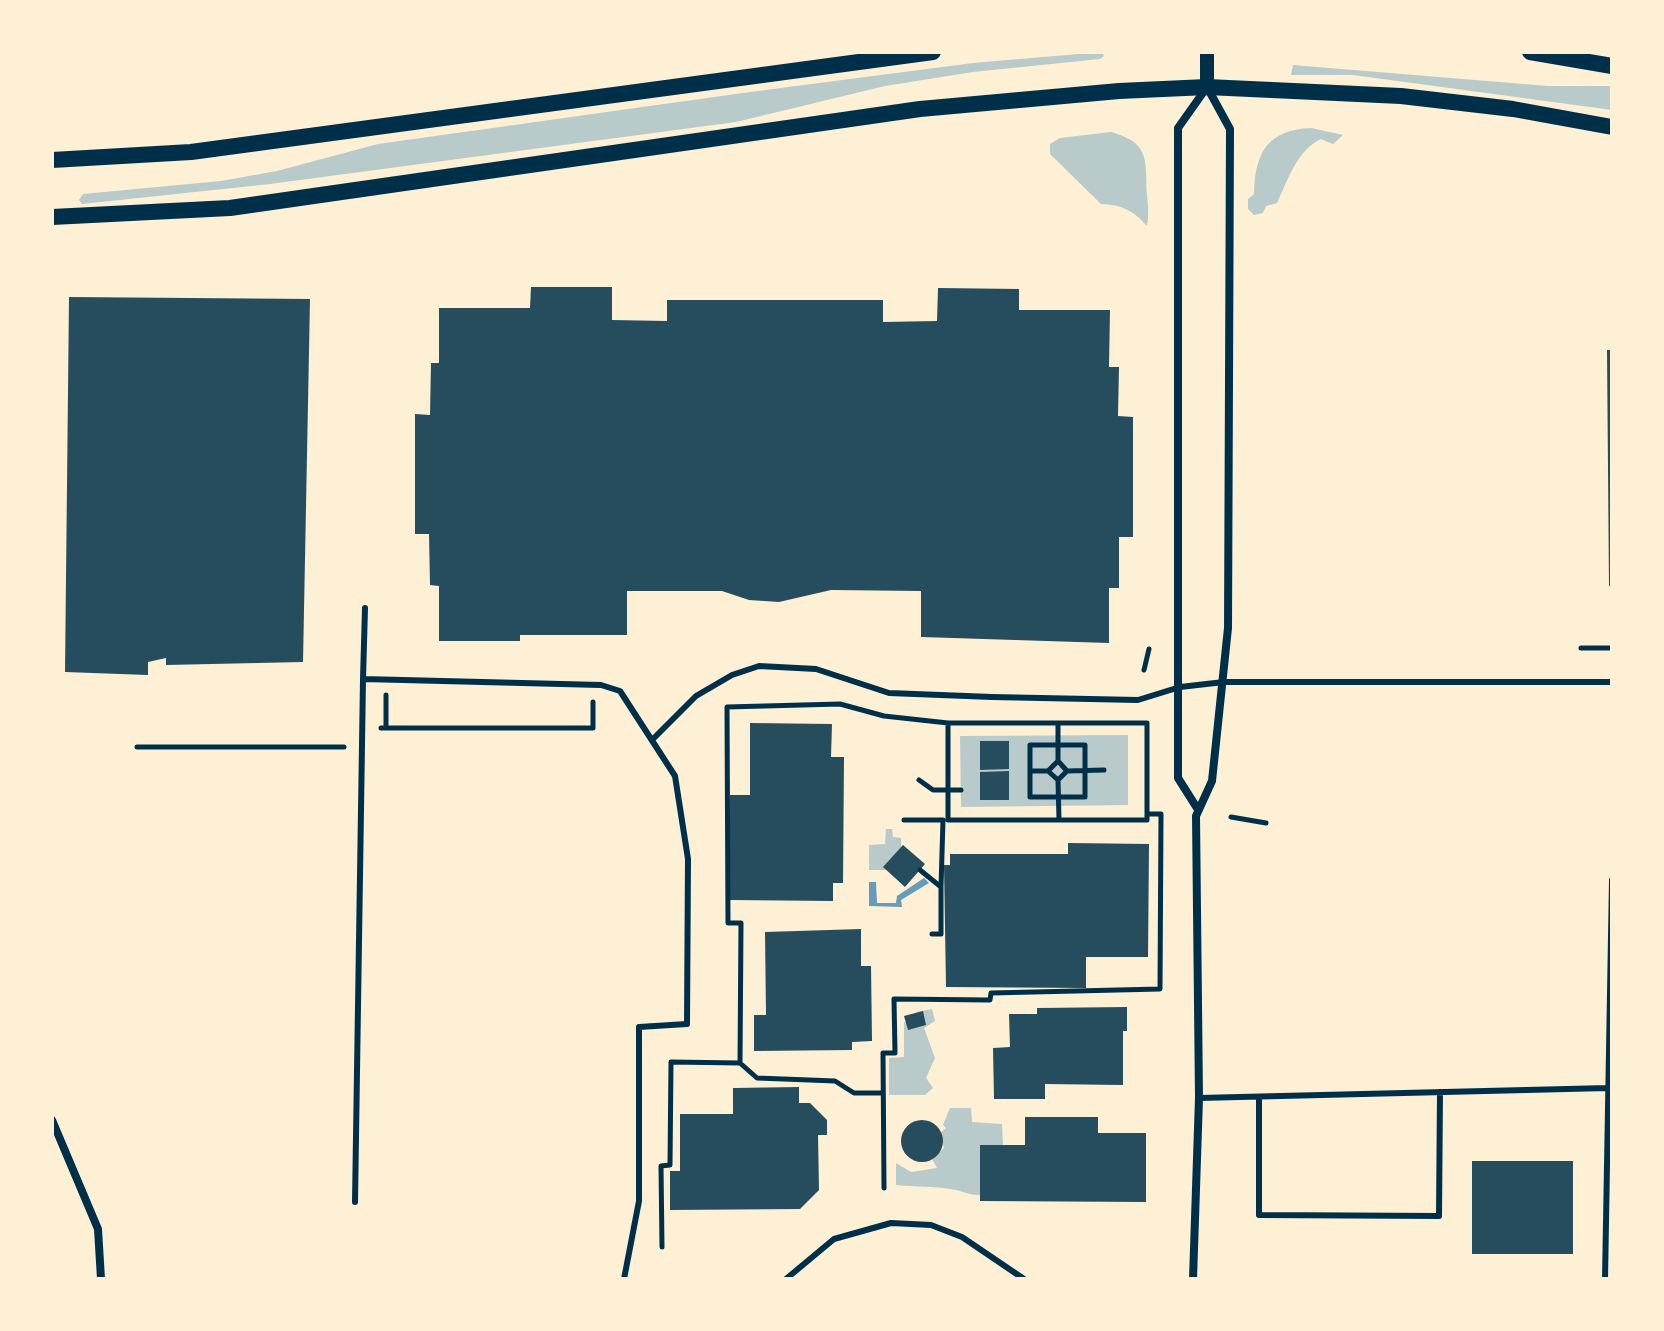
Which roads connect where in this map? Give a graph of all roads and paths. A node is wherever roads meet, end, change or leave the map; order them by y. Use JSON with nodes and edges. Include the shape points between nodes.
{"nodes":[{"id":1,"x":933,"y":52,"type":"edge"},
{"id":2,"x":1207,"y":52,"type":"edge"},
{"id":3,"x":1530,"y":52,"type":"edge"},
{"id":4,"x":1612,"y":66,"type":"edge"},
{"id":5,"x":1207,"y":87,"type":"junction"},
{"id":6,"x":1612,"y":127,"type":"edge"},
{"id":7,"x":52,"y":160,"type":"edge"},
{"id":8,"x":52,"y":217,"type":"edge"},
{"id":9,"x":365,"y":608,"type":"dead end"},
{"id":10,"x":1581,"y":648,"type":"dead end"},
{"id":11,"x":1610,"y":648,"type":"dead end"},
{"id":12,"x":1149,"y":649,"type":"dead end"},
{"id":13,"x":1144,"y":670,"type":"dead end"},
{"id":14,"x":363,"y":679,"type":"junction"},
{"id":15,"x":1224,"y":682,"type":"junction"},
{"id":16,"x":1612,"y":682,"type":"edge"},
{"id":17,"x":601,"y":685,"type":"junction"},
{"id":18,"x":1180,"y":687,"type":"junction"},
{"id":19,"x":948,"y":723,"type":"junction"},
{"id":20,"x":1058,"y":723,"type":"junction"},
{"id":21,"x":363,"y":739,"type":"junction"},
{"id":22,"x":653,"y":739,"type":"junction"},
{"id":23,"x":1058,"y":745,"type":"junction"},
{"id":24,"x":137,"y":747,"type":"dead end"},
{"id":25,"x":1058,"y":761,"type":"junction"},
{"id":26,"x":1085,"y":770,"type":"junction"},
{"id":27,"x":1104,"y":770,"type":"dead end"},
{"id":28,"x":1030,"y":771,"type":"junction"},
{"id":29,"x":1048,"y":771,"type":"junction"},
{"id":30,"x":1067,"y":771,"type":"junction"},
{"id":31,"x":919,"y":780,"type":"dead end"},
{"id":32,"x":1058,"y":780,"type":"junction"},
{"id":33,"x":948,"y":790,"type":"junction"},
{"id":34,"x":961,"y":790,"type":"dead end"},
{"id":35,"x":1058,"y":797,"type":"junction"},
{"id":36,"x":1197,"y":808,"type":"junction"},
{"id":37,"x":1147,"y":814,"type":"junction"},
{"id":38,"x":1231,"y":817,"type":"dead end"},
{"id":39,"x":904,"y":820,"type":"dead end"},
{"id":40,"x":945,"y":820,"type":"junction"},
{"id":41,"x":1059,"y":820,"type":"junction"},
{"id":42,"x":1266,"y":823,"type":"dead end"},
{"id":43,"x":920,"y":870,"type":"dead end"},
{"id":44,"x":1612,"y":880,"type":"edge"},
{"id":45,"x":941,"y":887,"type":"junction"},
{"id":46,"x":932,"y":934,"type":"dead end"},
{"id":47,"x":740,"y":1063,"type":"junction"},
{"id":48,"x":1608,"y":1088,"type":"junction"},
{"id":49,"x":1440,"y":1092,"type":"junction"},
{"id":50,"x":883,"y":1093,"type":"junction"},
{"id":51,"x":1259,"y":1097,"type":"junction"},
{"id":52,"x":1199,"y":1098,"type":"junction"},
{"id":53,"x":1610,"y":1116,"type":"edge"},
{"id":54,"x":52,"y":1120,"type":"edge"},
{"id":55,"x":884,"y":1188,"type":"dead end"},
{"id":56,"x":355,"y":1202,"type":"dead end"},
{"id":57,"x":662,"y":1247,"type":"dead end"},
{"id":58,"x":101,"y":1279,"type":"edge"},
{"id":59,"x":624,"y":1279,"type":"edge"},
{"id":60,"x":786,"y":1279,"type":"edge"},
{"id":61,"x":1024,"y":1279,"type":"edge"},
{"id":62,"x":1193,"y":1279,"type":"edge"},
{"id":63,"x":1605,"y":1279,"type":"edge"}],
"edges":[{"from":1,"to":7,"type":"main road","via":[[191,152]]},
{"from":2,"to":5,"type":"street"},
{"from":3,"to":4,"type":"main road"},
{"from":5,"to":6,"type":"main road","via":[[1460,102]]},
{"from":5,"to":8,"type":"main road","via":[[920,109],[230,208]]},
{"from":5,"to":15,"type":"street","via":[[1230,129]]},
{"from":5,"to":18,"type":"street","via":[[1178,128]]},
{"from":9,"to":14,"type":"lane"},
{"from":10,"to":11,"type":"path"},
{"from":12,"to":13,"type":"path"},
{"from":14,"to":17,"type":"lane"},
{"from":14,"to":21,"type":"lane"},
{"from":15,"to":16,"type":"lane"},
{"from":15,"to":18,"type":"lane"},
{"from":15,"to":36,"type":"street","via":[[1212,781]]},
{"from":17,"to":21,"type":"path","via":[[593,702],[593,728],[386,725]]},
{"from":17,"to":22,"type":"lane","via":[[620,691]]},
{"from":18,"to":22,"type":"lane","via":[[1138,700],[889,693],[816,669],[759,666],[696,696]]},
{"from":18,"to":36,"type":"street","via":[[1178,778]]},
{"from":19,"to":20,"type":"path"},
{"from":19,"to":33,"type":"path"},
{"from":19,"to":47,"type":"path","via":[[884,716],[840,704],[727,707],[728,923],[741,923]]},
{"from":20,"to":23,"type":"path"},
{"from":20,"to":37,"type":"path","via":[[1147,723]]},
{"from":21,"to":24,"type":"path","via":[[342,748]]},
{"from":21,"to":56,"type":"lane"},
{"from":22,"to":59,"type":"lane","via":[[675,776],[688,859],[687,1024],[639,1027],[639,1201]]},
{"from":23,"to":25,"type":"path"},
{"from":23,"to":26,"type":"path","via":[[1085,745]]},
{"from":23,"to":28,"type":"path","via":[[1030,745]]},
{"from":25,"to":29,"type":"path"},
{"from":25,"to":30,"type":"path"},
{"from":26,"to":27,"type":"path"},
{"from":26,"to":30,"type":"path"},
{"from":26,"to":35,"type":"path","via":[[1085,797]]},
{"from":28,"to":29,"type":"path"},
{"from":28,"to":35,"type":"path","via":[[1030,797]]},
{"from":29,"to":32,"type":"path"},
{"from":30,"to":32,"type":"path"},
{"from":31,"to":33,"type":"path","via":[[933,790]]},
{"from":32,"to":35,"type":"path"},
{"from":33,"to":34,"type":"path"},
{"from":33,"to":40,"type":"path"},
{"from":35,"to":41,"type":"path"},
{"from":36,"to":52,"type":"street"},
{"from":37,"to":41,"type":"path","via":[[1147,820]]},
{"from":37,"to":50,"type":"path","via":[[1161,814],[1160,989],[991,993],[990,1000],[894,999],[895,1053],[883,1053]]},
{"from":38,"to":42,"type":"path"},
{"from":39,"to":40,"type":"path"},
{"from":40,"to":41,"type":"path"},
{"from":40,"to":45,"type":"path"},
{"from":43,"to":45,"type":"path"},
{"from":44,"to":48,"type":"lane"},
{"from":45,"to":46,"type":"path","via":[[941,934]]},
{"from":47,"to":50,"type":"path","via":[[757,1078],[835,1081],[854,1093]]},
{"from":47,"to":57,"type":"path","via":[[671,1062],[670,1165],[661,1166]]},
{"from":48,"to":49,"type":"lane"},
{"from":48,"to":53,"type":"lane"},
{"from":49,"to":51,"type":"lane"},
{"from":49,"to":51,"type":"lane","via":[[1439,1216],[1259,1215]]},
{"from":50,"to":55,"type":"path"},
{"from":51,"to":52,"type":"lane"},
{"from":52,"to":62,"type":"street"},
{"from":53,"to":63,"type":"lane"},
{"from":54,"to":58,"type":"street","via":[[98,1229]]},
{"from":60,"to":61,"type":"lane","via":[[834,1239],[891,1223],[931,1225],[962,1237]]}]}
